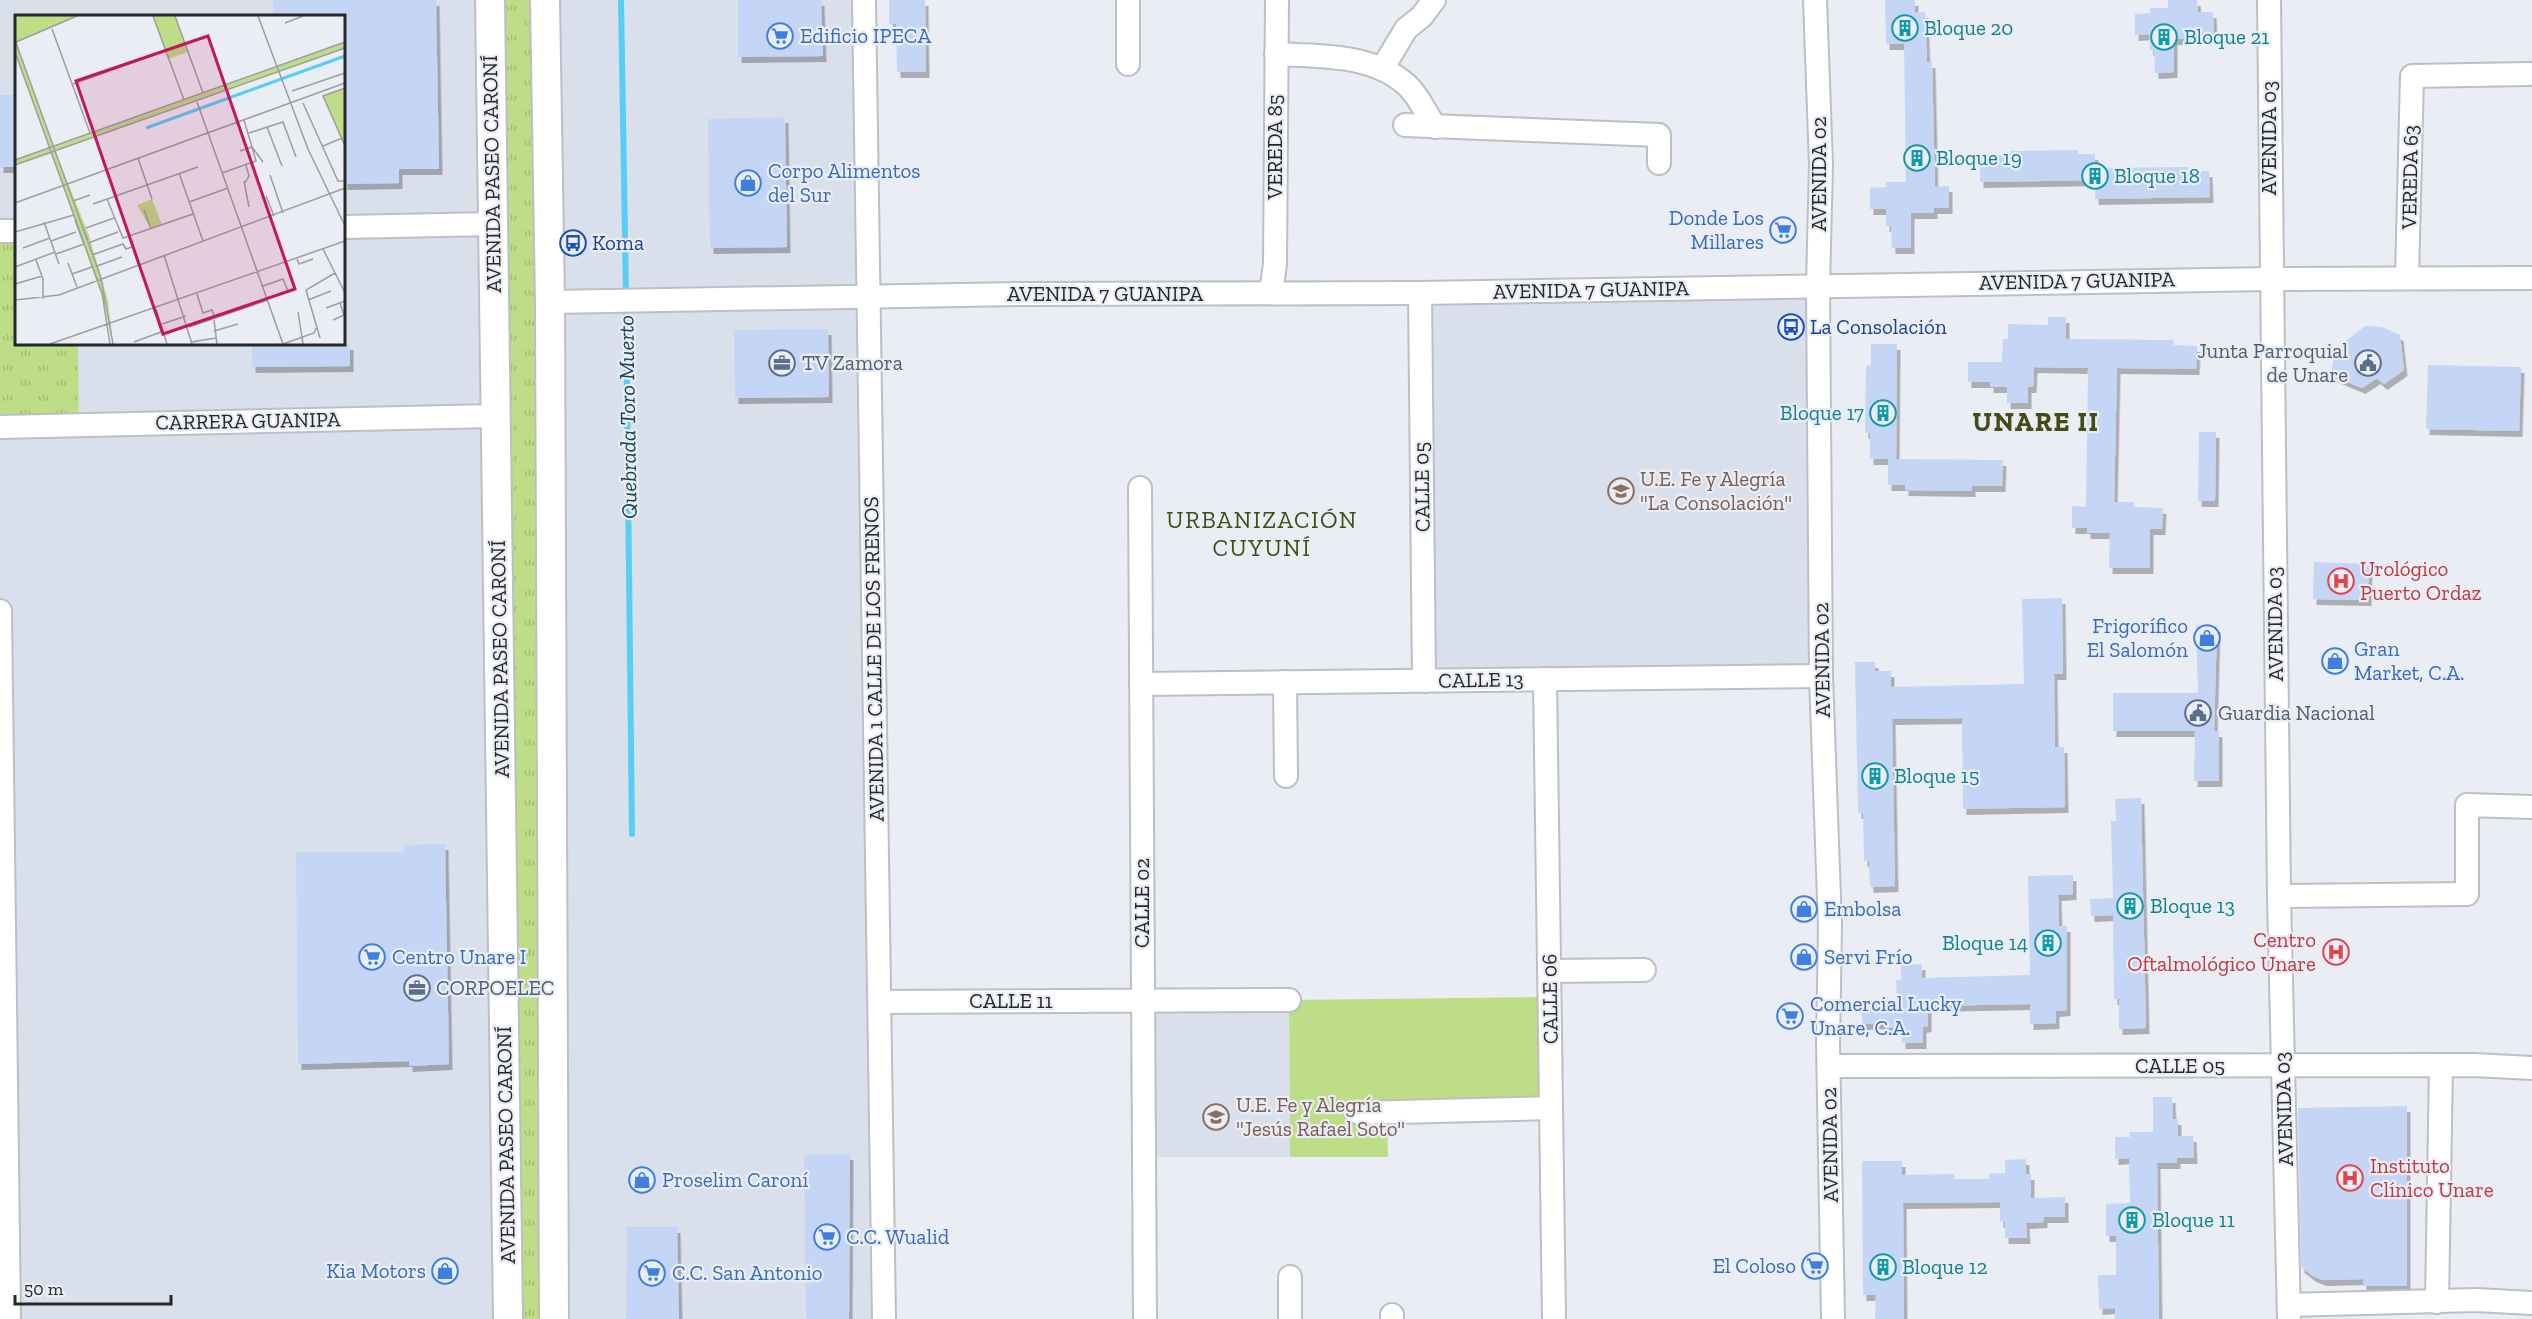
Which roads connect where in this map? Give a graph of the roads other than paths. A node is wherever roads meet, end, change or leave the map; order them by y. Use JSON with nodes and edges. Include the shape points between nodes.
{"nodes":[{"id":1,"x":490,"y":0,"type":"edge"},
{"id":2,"x":545,"y":0,"type":"edge"},
{"id":3,"x":864,"y":0,"type":"edge"},
{"id":4,"x":1128,"y":0,"type":"edge"},
{"id":5,"x":1277,"y":0,"type":"edge"},
{"id":6,"x":1434,"y":0,"type":"edge"},
{"id":7,"x":1815,"y":0,"type":"edge"},
{"id":8,"x":2269,"y":0,"type":"edge"},
{"id":9,"x":1276,"y":54,"type":"junction"},
{"id":10,"x":1128,"y":64,"type":"dead end"},
{"id":11,"x":1382,"y":69,"type":"junction"},
{"id":12,"x":2529,"y":74,"type":"dead end"},
{"id":13,"x":1405,"y":125,"type":"dead end"},
{"id":14,"x":1435,"y":127,"type":"junction"},
{"id":15,"x":1659,"y":163,"type":"dead end"},
{"id":16,"x":492,"y":224,"type":"junction"},
{"id":17,"x":345,"y":227,"type":"edge"},
{"id":18,"x":2408,"y":278,"type":"junction"},
{"id":19,"x":2532,"y":278,"type":"edge"},
{"id":20,"x":2270,"y":279,"type":"junction"},
{"id":21,"x":1818,"y":285,"type":"junction"},
{"id":22,"x":1271,"y":293,"type":"junction"},
{"id":23,"x":1420,"y":293,"type":"junction"},
{"id":24,"x":867,"y":298,"type":"junction"},
{"id":25,"x":550,"y":302,"type":"junction"},
{"id":26,"x":495,"y":416,"type":"junction"},
{"id":27,"x":0,"y":427,"type":"edge"},
{"id":28,"x":1140,"y":488,"type":"dead end"},
{"id":29,"x":0,"y":611,"type":"edge"},
{"id":30,"x":1821,"y":676,"type":"junction"},
{"id":31,"x":1545,"y":679,"type":"junction"},
{"id":32,"x":1424,"y":681,"type":"junction"},
{"id":33,"x":1285,"y":682,"type":"junction"},
{"id":34,"x":1141,"y":684,"type":"junction"},
{"id":35,"x":1286,"y":776,"type":"dead end"},
{"id":36,"x":2532,"y":807,"type":"edge"},
{"id":37,"x":2279,"y":896,"type":"junction"},
{"id":38,"x":1644,"y":970,"type":"dead end"},
{"id":39,"x":1550,"y":971,"type":"junction"},
{"id":40,"x":1142,"y":1000,"type":"junction"},
{"id":41,"x":1289,"y":1000,"type":"dead end"},
{"id":42,"x":880,"y":1002,"type":"junction"},
{"id":43,"x":2282,"y":1065,"type":"junction"},
{"id":44,"x":2441,"y":1065,"type":"junction"},
{"id":45,"x":1828,"y":1066,"type":"junction"},
{"id":46,"x":2532,"y":1068,"type":"edge"},
{"id":47,"x":1551,"y":1108,"type":"junction"},
{"id":48,"x":1359,"y":1113,"type":"dead end"},
{"id":49,"x":1290,"y":1277,"type":"dead end"},
{"id":50,"x":2437,"y":1302,"type":"junction"},
{"id":51,"x":2532,"y":1303,"type":"edge"},
{"id":52,"x":2506,"y":1310,"type":"edge"},
{"id":53,"x":2289,"y":1312,"type":"edge"},
{"id":54,"x":9,"y":1319,"type":"edge"},
{"id":55,"x":508,"y":1319,"type":"edge"},
{"id":56,"x":554,"y":1319,"type":"edge"},
{"id":57,"x":884,"y":1319,"type":"edge"},
{"id":58,"x":1145,"y":1319,"type":"edge"},
{"id":59,"x":1290,"y":1319,"type":"edge"},
{"id":60,"x":1554,"y":1319,"type":"edge"},
{"id":61,"x":1833,"y":1319,"type":"edge"}],
"edges":[{"from":1,"to":16,"type":"street","name":"AVENIDA PASEO CARONÍ"},
{"from":2,"to":25,"type":"street"},
{"from":3,"to":24,"type":"street","name":"AVENIDA 1 CALLE DE LOS FRENOS"},
{"from":4,"to":10,"type":"street"},
{"from":5,"to":9,"type":"street","name":"VEREDA 85"},
{"from":6,"to":11,"type":"street","via":[[1406,29]]},
{"from":7,"to":21,"type":"street","name":"AVENIDA 02","via":[[1821,165]]},
{"from":8,"to":20,"type":"street","name":"AVENIDA 03"},
{"from":9,"to":11,"type":"street","via":[[1332,57]]},
{"from":9,"to":22,"type":"street","name":"VEREDA 85","via":[[1275,264]]},
{"from":11,"to":14,"type":"street","via":[[1403,82]]},
{"from":12,"to":18,"type":"street","name":"VEREDA 63","via":[[2412,76]]},
{"from":13,"to":14,"type":"street"},
{"from":14,"to":15,"type":"street","via":[[1659,135]]},
{"from":16,"to":17,"type":"street"},
{"from":16,"to":26,"type":"street","name":"AVENIDA PASEO CARONÍ"},
{"from":18,"to":19,"type":"street","name":"AVENIDA 7 GUANIPA"},
{"from":18,"to":20,"type":"street","name":"AVENIDA 7 GUANIPA"},
{"from":20,"to":21,"type":"street","name":"AVENIDA 7 GUANIPA"},
{"from":20,"to":37,"type":"street","name":"AVENIDA 03"},
{"from":21,"to":23,"type":"street","name":"AVENIDA 7 GUANIPA"},
{"from":21,"to":30,"type":"street","name":"AVENIDA 02"},
{"from":22,"to":23,"type":"street","name":"AVENIDA 7 GUANIPA"},
{"from":22,"to":24,"type":"street","name":"AVENIDA 7 GUANIPA"},
{"from":23,"to":32,"type":"street","name":"CALLE 05"},
{"from":24,"to":25,"type":"street","name":"AVENIDA 7 GUANIPA"},
{"from":24,"to":42,"type":"street","name":"AVENIDA 1 CALLE DE LOS FRENOS"},
{"from":25,"to":56,"type":"street"},
{"from":26,"to":27,"type":"street","name":"CARRERA GUANIPA"},
{"from":26,"to":55,"type":"street","name":"AVENIDA PASEO CARONÍ"},
{"from":28,"to":34,"type":"street","name":"CALLE 02"},
{"from":29,"to":54,"type":"street"},
{"from":30,"to":31,"type":"street","name":"CALLE 13"},
{"from":30,"to":45,"type":"street","name":"AVENIDA 02","via":[[1830,926]]},
{"from":31,"to":32,"type":"street","name":"CALLE 13"},
{"from":31,"to":39,"type":"street","name":"CALLE 06"},
{"from":32,"to":33,"type":"street","name":"CALLE 13"},
{"from":33,"to":34,"type":"street","name":"CALLE 13"},
{"from":33,"to":35,"type":"street"},
{"from":34,"to":40,"type":"street","name":"CALLE 02"},
{"from":36,"to":37,"type":"street","via":[[2467,805],[2467,894]]},
{"from":37,"to":43,"type":"street","name":"AVENIDA 03"},
{"from":38,"to":39,"type":"street"},
{"from":39,"to":47,"type":"street","name":"CALLE 06"},
{"from":40,"to":41,"type":"street","name":"CALLE 11"},
{"from":40,"to":42,"type":"street","name":"CALLE 11"},
{"from":40,"to":58,"type":"street","name":"CALLE 02"},
{"from":42,"to":57,"type":"street","name":"AVENIDA 1 CALLE DE LOS FRENOS"},
{"from":43,"to":44,"type":"street","name":"CALLE 05"},
{"from":43,"to":45,"type":"street","name":"CALLE 05"},
{"from":43,"to":53,"type":"street","name":"AVENIDA 03"},
{"from":44,"to":46,"type":"street","name":"CALLE 05"},
{"from":44,"to":50,"type":"street"},
{"from":45,"to":61,"type":"street","name":"AVENIDA 02"},
{"from":47,"to":48,"type":"street"},
{"from":47,"to":60,"type":"street","name":"CALLE 06"},
{"from":49,"to":59,"type":"street"},
{"from":50,"to":52,"type":"street"},
{"from":50,"to":53,"type":"street"},
{"from":51,"to":52,"type":"street"}]}
